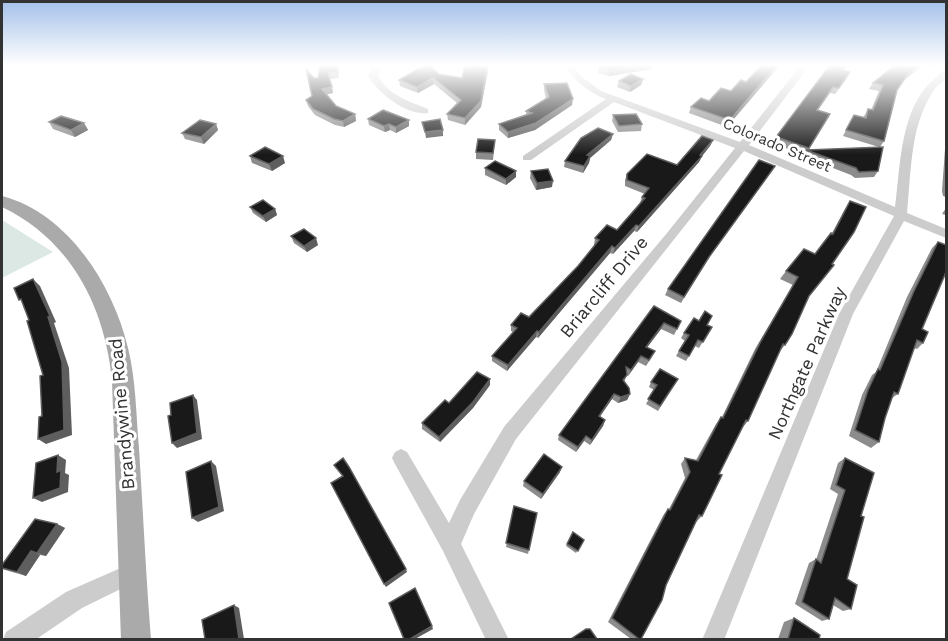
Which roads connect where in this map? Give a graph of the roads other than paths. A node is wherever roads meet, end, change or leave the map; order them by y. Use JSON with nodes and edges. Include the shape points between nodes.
{"nodes":[{"id":1,"x":387,"y":95,"type":"edge"},
{"id":2,"x":603,"y":95,"type":"edge"},
{"id":3,"x":783,"y":95,"type":"edge"},
{"id":4,"x":926,"y":95,"type":"edge"},
{"id":5,"x":613,"y":99,"type":"junction"},
{"id":6,"x":424,"y":111,"type":"dead end"},
{"id":7,"x":744,"y":147,"type":"junction"},
{"id":8,"x":527,"y":158,"type":"dead end"},
{"id":9,"x":2,"y":201,"type":"edge"},
{"id":10,"x":901,"y":214,"type":"junction"},
{"id":11,"x":946,"y":234,"type":"edge"},
{"id":12,"x":401,"y":458,"type":"dead end"},
{"id":13,"x":450,"y":544,"type":"junction"},
{"id":14,"x":132,"y":573,"type":"junction"},
{"id":15,"x":14,"y":639,"type":"edge"},
{"id":16,"x":136,"y":639,"type":"edge"},
{"id":17,"x":498,"y":639,"type":"edge"},
{"id":18,"x":713,"y":639,"type":"edge"}],
"edges":[{"from":1,"to":6,"type":"street"},
{"from":2,"to":5,"type":"street","name":"Colorado Street"},
{"from":3,"to":7,"type":"street","name":"Briarcliff Drive"},
{"from":4,"to":10,"type":"street","name":"Northgate Parkway","via":[[915,116]]},
{"from":5,"to":7,"type":"street","name":"Colorado Street"},
{"from":5,"to":8,"type":"street"},
{"from":7,"to":10,"type":"street","name":"Colorado Street"},
{"from":7,"to":13,"type":"street","name":"Briarcliff Drive","via":[[510,433]]},
{"from":9,"to":14,"type":"main road","name":"Brandywine Road","via":[[39,221],[89,271],[116,336]]},
{"from":10,"to":11,"type":"street","name":"Colorado Street"},
{"from":10,"to":18,"type":"street","name":"Northgate Parkway","via":[[846,314]]},
{"from":12,"to":13,"type":"street"},
{"from":13,"to":17,"type":"street"},
{"from":14,"to":15,"type":"street","via":[[74,600]]},
{"from":14,"to":16,"type":"main road","name":"Brandywine Road"}]}
